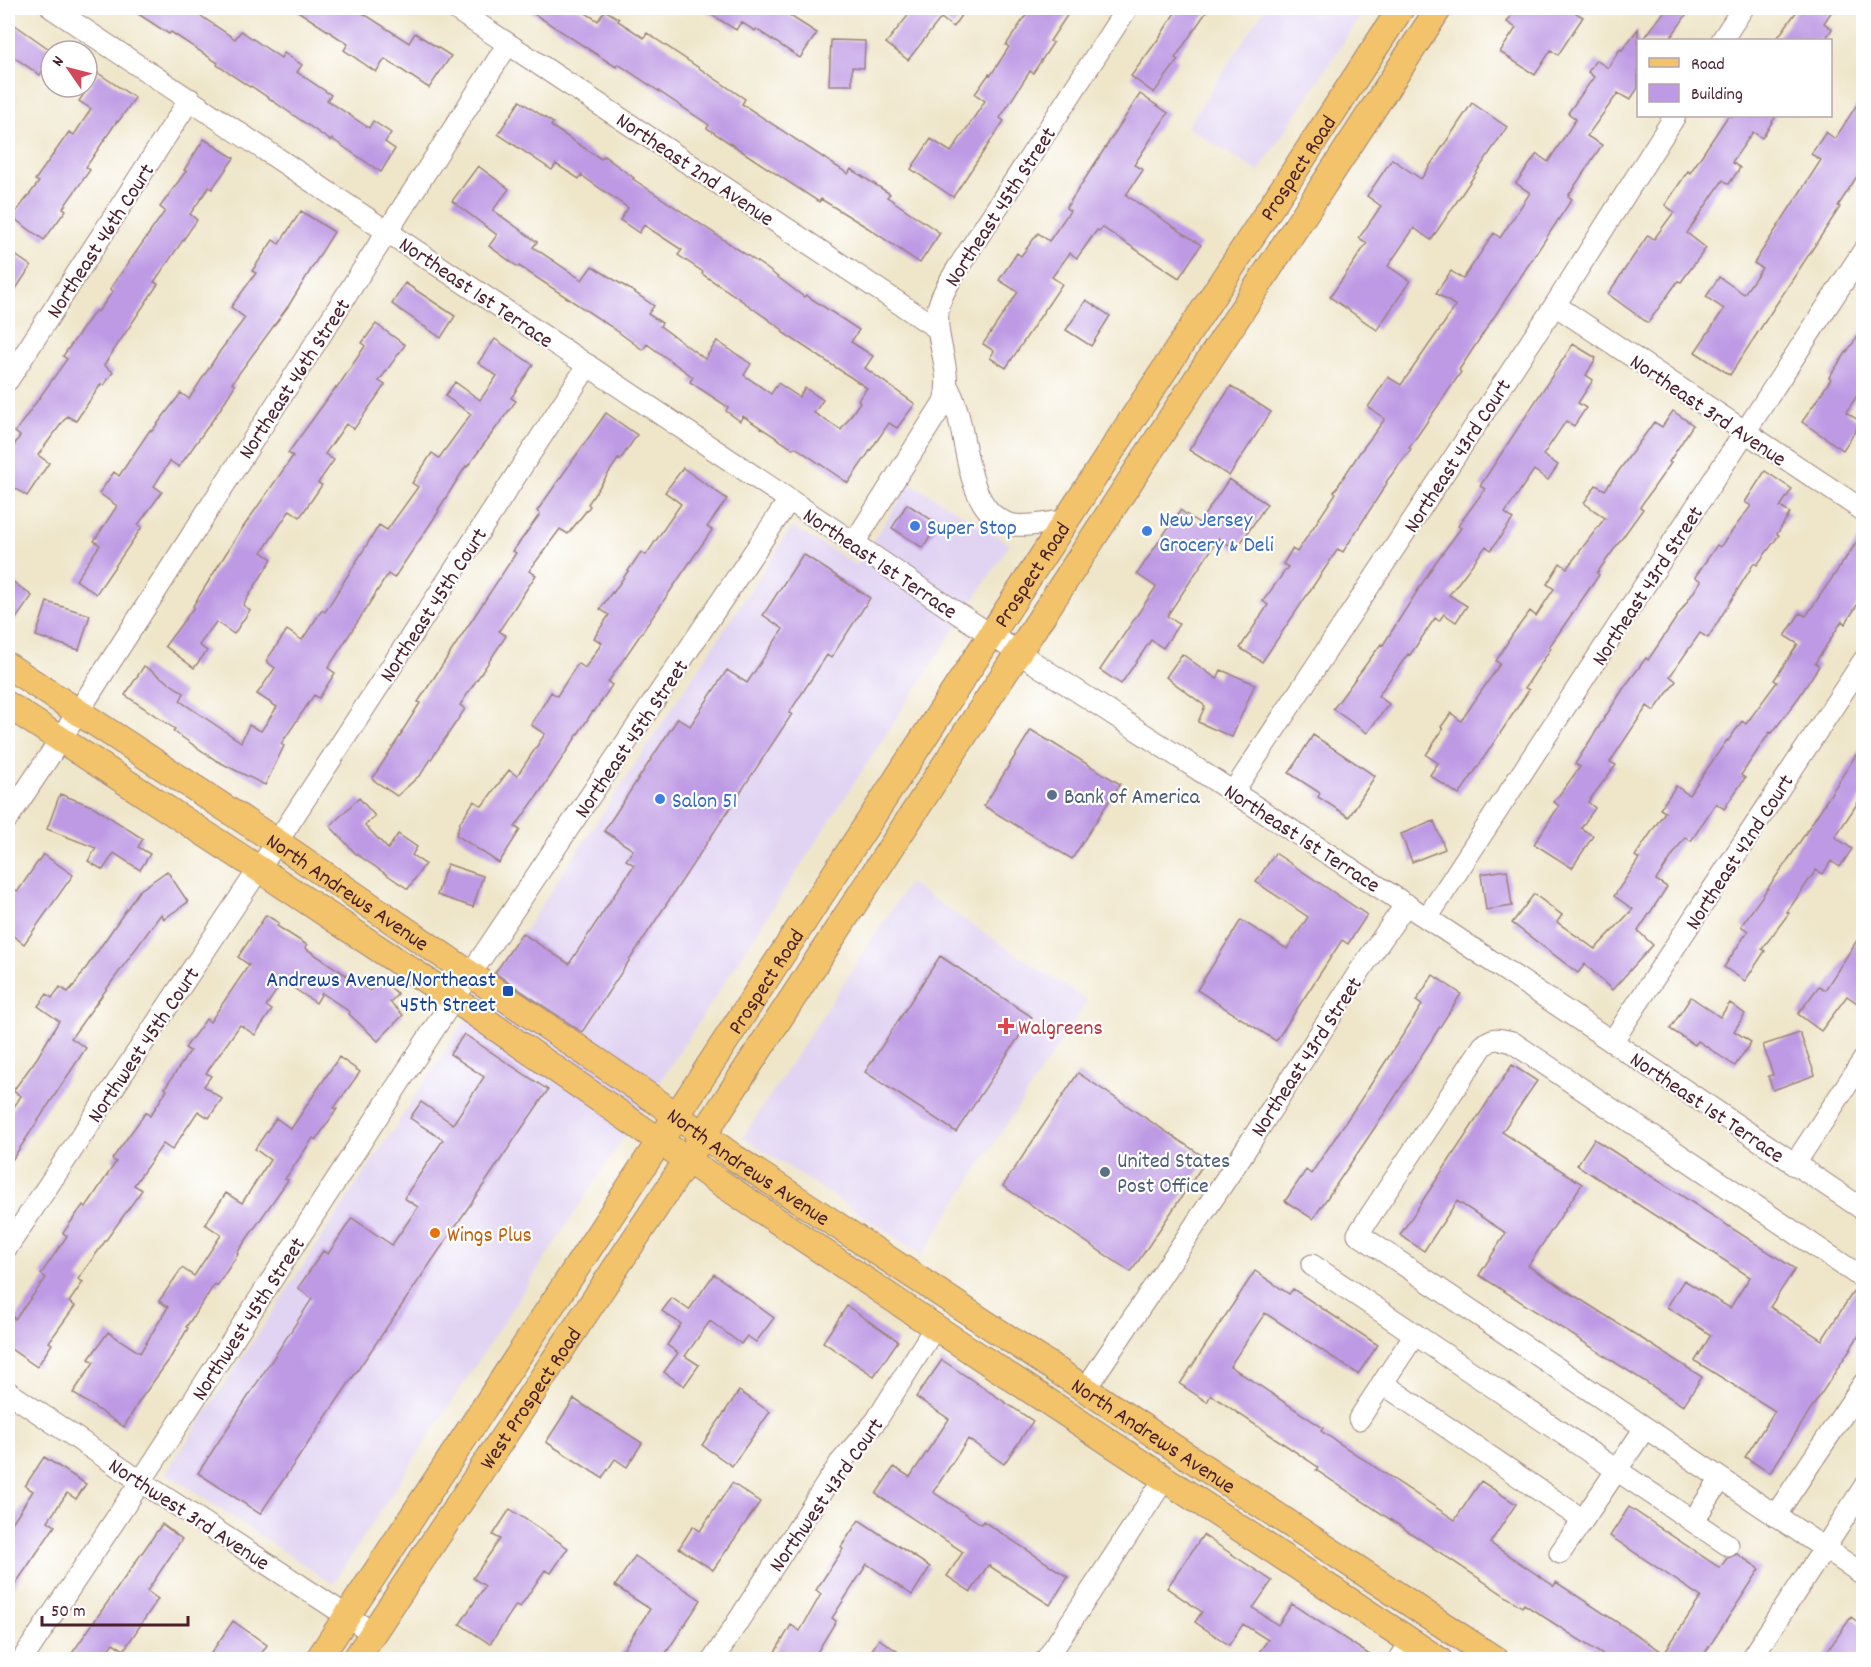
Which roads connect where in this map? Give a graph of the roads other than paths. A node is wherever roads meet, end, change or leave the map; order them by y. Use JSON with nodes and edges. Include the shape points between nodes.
{"nodes":[{"id":1,"x":52,"y":8,"type":"edge"},
{"id":2,"x":454,"y":8,"type":"edge"},
{"id":3,"x":1127,"y":8,"type":"edge"},
{"id":4,"x":1401,"y":8,"type":"edge"},
{"id":5,"x":1439,"y":8,"type":"edge"},
{"id":6,"x":1743,"y":8,"type":"edge"},
{"id":7,"x":1723,"y":39,"type":"edge"},
{"id":8,"x":508,"y":44,"type":"junction"},
{"id":9,"x":190,"y":99,"type":"junction"},
{"id":10,"x":1674,"y":117,"type":"edge"},
{"id":11,"x":1312,"y":142,"type":"junction"},
{"id":12,"x":1340,"y":159,"type":"junction"},
{"id":13,"x":387,"y":232,"type":"junction"},
{"id":14,"x":1863,"y":250,"type":"edge"},
{"id":15,"x":1555,"y":305,"type":"junction"},
{"id":16,"x":938,"y":329,"type":"junction"},
{"id":17,"x":588,"y":365,"type":"junction"},
{"id":18,"x":8,"y":380,"type":"edge"},
{"id":19,"x":948,"y":386,"type":"junction"},
{"id":20,"x":1745,"y":433,"type":"junction"},
{"id":21,"x":789,"y":500,"type":"junction"},
{"id":22,"x":1863,"y":511,"type":"edge"},
{"id":23,"x":1065,"y":521,"type":"junction"},
{"id":24,"x":854,"y":543,"type":"junction"},
{"id":25,"x":991,"y":635,"type":"junction"},
{"id":26,"x":1018,"y":653,"type":"junction"},
{"id":27,"x":1863,"y":660,"type":"edge"},
{"id":28,"x":8,"y":666,"type":"edge"},
{"id":29,"x":8,"y":705,"type":"edge"},
{"id":30,"x":77,"y":711,"type":"junction"},
{"id":31,"x":60,"y":740,"type":"junction"},
{"id":32,"x":1233,"y":792,"type":"junction"},
{"id":33,"x":8,"y":818,"type":"edge"},
{"id":34,"x":277,"y":842,"type":"junction"},
{"id":35,"x":259,"y":869,"type":"junction"},
{"id":36,"x":1406,"y":904,"type":"junction"},
{"id":37,"x":1427,"y":918,"type":"junction"},
{"id":38,"x":470,"y":975,"type":"junction"},
{"id":39,"x":454,"y":999,"type":"junction"},
{"id":40,"x":1612,"y":1042,"type":"junction"},
{"id":41,"x":1863,"y":1059,"type":"edge"},
{"id":42,"x":677,"y":1116,"type":"junction"},
{"id":43,"x":703,"y":1135,"type":"junction"},
{"id":44,"x":661,"y":1141,"type":"junction"},
{"id":45,"x":687,"y":1159,"type":"junction"},
{"id":46,"x":1794,"y":1165,"type":"junction"},
{"id":47,"x":1863,"y":1210,"type":"edge"},
{"id":48,"x":8,"y":1246,"type":"edge"},
{"id":49,"x":1312,"y":1265,"type":"dead end"},
{"id":50,"x":1863,"y":1279,"type":"edge"},
{"id":51,"x":935,"y":1327,"type":"junction"},
{"id":52,"x":1415,"y":1334,"type":"junction"},
{"id":53,"x":1382,"y":1383,"type":"junction"},
{"id":54,"x":1863,"y":1383,"type":"edge"},
{"id":55,"x":1086,"y":1388,"type":"junction"},
{"id":56,"x":8,"y":1392,"type":"edge"},
{"id":57,"x":1359,"y":1419,"type":"dead end"},
{"id":58,"x":1645,"y":1428,"type":"junction"},
{"id":59,"x":1617,"y":1470,"type":"junction"},
{"id":60,"x":1208,"y":1471,"type":"junction"},
{"id":61,"x":1165,"y":1478,"type":"junction"},
{"id":62,"x":1721,"y":1479,"type":"junction"},
{"id":63,"x":140,"y":1481,"type":"junction"},
{"id":64,"x":1863,"y":1487,"type":"edge"},
{"id":65,"x":1775,"y":1516,"type":"junction"},
{"id":66,"x":1583,"y":1520,"type":"junction"},
{"id":67,"x":1693,"y":1521,"type":"junction"},
{"id":68,"x":1728,"y":1545,"type":"dead end"},
{"id":69,"x":1824,"y":1549,"type":"junction"},
{"id":70,"x":1560,"y":1553,"type":"dead end"},
{"id":71,"x":1863,"y":1575,"type":"edge"},
{"id":72,"x":347,"y":1616,"type":"junction"},
{"id":73,"x":373,"y":1633,"type":"junction"},
{"id":74,"x":1405,"y":1651,"type":"edge"},
{"id":75,"x":22,"y":1659,"type":"edge"},
{"id":76,"x":318,"y":1659,"type":"edge"},
{"id":77,"x":355,"y":1659,"type":"edge"},
{"id":78,"x":713,"y":1659,"type":"edge"},
{"id":79,"x":1046,"y":1659,"type":"edge"},
{"id":80,"x":1439,"y":1659,"type":"edge"},
{"id":81,"x":1496,"y":1659,"type":"edge"},
{"id":82,"x":1750,"y":1659,"type":"edge"}],
"edges":[{"from":1,"to":9,"type":"street","name":"Northeast 1st Terrace"},
{"from":2,"to":8,"type":"street","name":"Northeast 2nd Avenue"},
{"from":3,"to":16,"type":"street","name":"Northeast 45th Street","via":[[954,275],[939,307]]},
{"from":4,"to":11,"type":"main road","name":"Prospect Road"},
{"from":5,"to":12,"type":"main road","name":"Prospect Road"},
{"from":6,"to":7,"type":"street"},
{"from":8,"to":13,"type":"street","name":"Northeast 46th Street"},
{"from":8,"to":16,"type":"street","name":"Northeast 2nd Avenue"},
{"from":9,"to":13,"type":"street","name":"Northeast 1st Terrace"},
{"from":9,"to":18,"type":"street","name":"Northeast 46th Court"},
{"from":10,"to":15,"type":"street","name":"Northeast 43rd Court"},
{"from":11,"to":12,"type":"main road"},
{"from":11,"to":23,"type":"main road","name":"Prospect Road"},
{"from":12,"to":26,"type":"main road","name":"Prospect Road"},
{"from":13,"to":17,"type":"street","name":"Northeast 1st Terrace"},
{"from":13,"to":30,"type":"street","name":"Northeast 46th Street"},
{"from":14,"to":20,"type":"street","name":"Northeast 43rd Street"},
{"from":15,"to":20,"type":"street","name":"Northeast 3rd Avenue"},
{"from":15,"to":32,"type":"street","name":"Northeast 43rd Court"},
{"from":16,"to":19,"type":"street","name":"Northeast 45th Street"},
{"from":17,"to":21,"type":"street","name":"Northeast 1st Terrace"},
{"from":17,"to":34,"type":"street","name":"Northeast 45th Court"},
{"from":19,"to":23,"type":"street","via":[[958,408],[973,480],[985,505],[998,519],[1014,525]]},
{"from":19,"to":24,"type":"street","name":"Northeast 45th Street","via":[[940,410]]},
{"from":20,"to":22,"type":"street","name":"Northeast 3rd Avenue"},
{"from":20,"to":37,"type":"street","name":"Northeast 43rd Street"},
{"from":21,"to":24,"type":"street","name":"Northeast 1st Terrace"},
{"from":21,"to":38,"type":"street","name":"Northeast 45th Street"},
{"from":23,"to":25,"type":"main road","name":"Prospect Road"},
{"from":24,"to":25,"type":"street","name":"Northeast 1st Terrace"},
{"from":25,"to":26,"type":"street","name":"Northeast 1st Terrace"},
{"from":25,"to":42,"type":"main road","name":"Prospect Road"},
{"from":26,"to":32,"type":"street","name":"Northeast 1st Terrace"},
{"from":26,"to":43,"type":"main road","name":"Prospect Road"},
{"from":27,"to":40,"type":"street","name":"Northeast 42nd Court"},
{"from":28,"to":30,"type":"main road","name":"North Andrews Avenue"},
{"from":29,"to":31,"type":"main road","name":"North Andrews Avenue"},
{"from":30,"to":31,"type":"street","name":"Northeast 46th Street"},
{"from":30,"to":34,"type":"main road","name":"North Andrews Avenue"},
{"from":31,"to":33,"type":"street","name":"Northeast 46th Street"},
{"from":31,"to":35,"type":"main road","name":"North Andrews Avenue"},
{"from":32,"to":36,"type":"street","name":"Northeast 1st Terrace"},
{"from":34,"to":35,"type":"street","name":"Northwest 45th Court"},
{"from":34,"to":38,"type":"main road","name":"North Andrews Avenue"},
{"from":35,"to":39,"type":"main road","name":"North Andrews Avenue"},
{"from":35,"to":48,"type":"street","name":"Northwest 45th Court"},
{"from":36,"to":37,"type":"street","name":"Northeast 1st Terrace"},
{"from":36,"to":55,"type":"street","name":"Northeast 43rd Street"},
{"from":37,"to":40,"type":"street","name":"Northeast 1st Terrace"},
{"from":38,"to":39,"type":"street","name":"Northwest 45th Street"},
{"from":38,"to":42,"type":"main road","name":"North Andrews Avenue"},
{"from":39,"to":44,"type":"main road","name":"North Andrews Avenue"},
{"from":39,"to":63,"type":"street","name":"Northwest 45th Street"},
{"from":40,"to":46,"type":"street","name":"Northeast 1st Terrace"},
{"from":41,"to":46,"type":"street"},
{"from":42,"to":43,"type":"main road","name":"North Andrews Avenue"},
{"from":42,"to":44,"type":"main road","name":"Prospect Road"},
{"from":43,"to":45,"type":"main road","name":"West Prospect Road"},
{"from":43,"to":55,"type":"main road","name":"North Andrews Avenue"},
{"from":44,"to":45,"type":"main road","name":"North Andrews Avenue"},
{"from":44,"to":72,"type":"main road","name":"West Prospect Road"},
{"from":45,"to":51,"type":"main road","name":"North Andrews Avenue"},
{"from":45,"to":73,"type":"main road","name":"West Prospect Road"},
{"from":46,"to":47,"type":"street","name":"Northeast 1st Terrace"},
{"from":49,"to":52,"type":"street"},
{"from":50,"to":58,"type":"street","via":[[1512,1042],[1491,1039],[1358,1234]]},
{"from":51,"to":61,"type":"main road","name":"North Andrews Avenue"},
{"from":51,"to":78,"type":"street","name":"Northwest 43rd Court","via":[[876,1421],[840,1463]]},
{"from":52,"to":53,"type":"street"},
{"from":52,"to":59,"type":"street"},
{"from":53,"to":57,"type":"street"},
{"from":53,"to":66,"type":"street"},
{"from":54,"to":65,"type":"street"},
{"from":55,"to":60,"type":"main road","name":"North Andrews Avenue"},
{"from":56,"to":63,"type":"street","name":"Northwest 3rd Avenue"},
{"from":58,"to":59,"type":"street"},
{"from":58,"to":62,"type":"street"},
{"from":59,"to":66,"type":"street"},
{"from":59,"to":67,"type":"street"},
{"from":60,"to":61,"type":"main road"},
{"from":60,"to":81,"type":"main road","name":"North Andrews Avenue"},
{"from":61,"to":74,"type":"main road","name":"North Andrews Avenue"},
{"from":61,"to":79,"type":"street"},
{"from":62,"to":65,"type":"street"},
{"from":62,"to":67,"type":"street"},
{"from":63,"to":72,"type":"street","name":"Northwest 3rd Avenue"},
{"from":63,"to":75,"type":"street","name":"Northwest 45th Street"},
{"from":64,"to":69,"type":"street"},
{"from":65,"to":69,"type":"street"},
{"from":66,"to":70,"type":"street"},
{"from":67,"to":68,"type":"street"},
{"from":69,"to":71,"type":"street"},
{"from":69,"to":82,"type":"street"},
{"from":72,"to":73,"type":"street","name":"Northwest 3rd Avenue"},
{"from":72,"to":76,"type":"main road","name":"West Prospect Road"},
{"from":73,"to":77,"type":"main road","name":"West Prospect Road"},
{"from":74,"to":80,"type":"main road","name":"North Andrews Avenue"}]}
